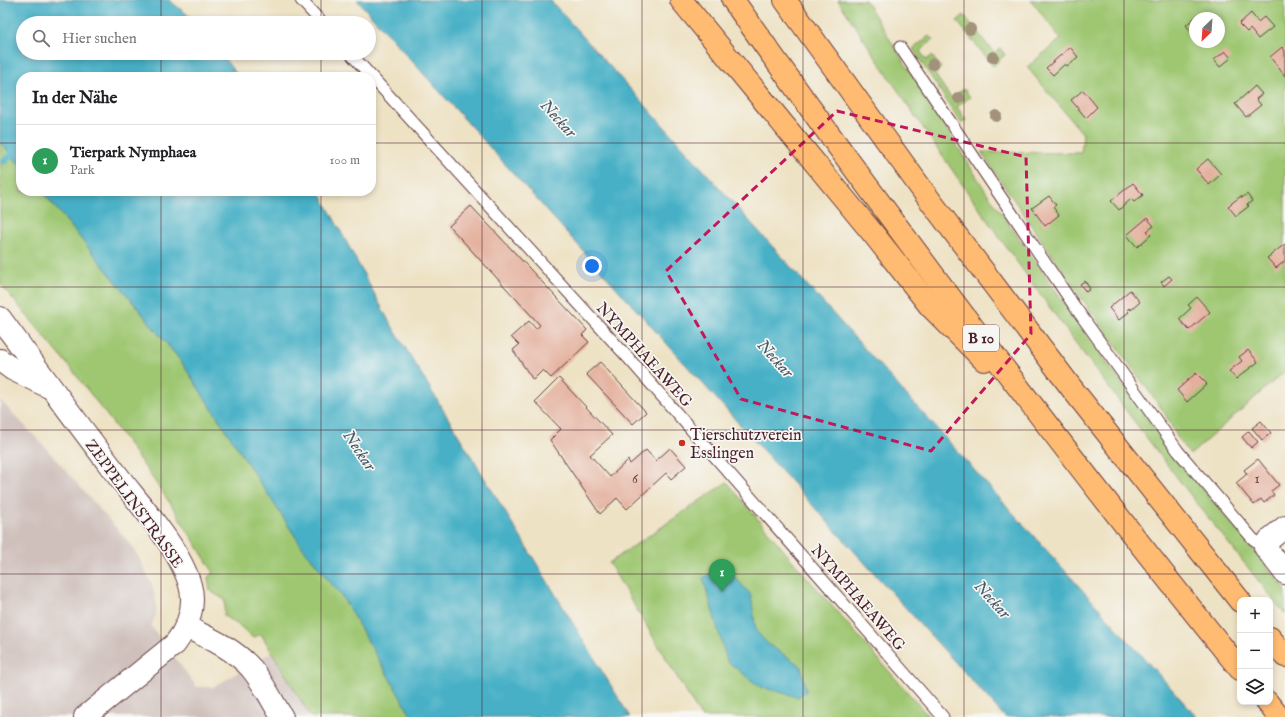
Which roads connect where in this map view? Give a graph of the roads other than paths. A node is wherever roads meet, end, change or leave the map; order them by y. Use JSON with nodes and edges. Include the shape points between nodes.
{"nodes":[{"id":1,"x":301,"y":0,"type":"edge"},
{"id":2,"x":681,"y":0,"type":"edge"},
{"id":3,"x":733,"y":0,"type":"edge"},
{"id":4,"x":785,"y":0,"type":"edge"},
{"id":5,"x":316,"y":16,"type":"edge"},
{"id":6,"x":900,"y":46,"type":"dead end"},
{"id":7,"x":356,"y":60,"type":"edge"},
{"id":8,"x":367,"y":72,"type":"edge"},
{"id":9,"x":376,"y":81,"type":"edge"},
{"id":10,"x":0,"y":318,"type":"edge"},
{"id":11,"x":0,"y":360,"type":"edge"},
{"id":12,"x":52,"y":389,"type":"junction"},
{"id":13,"x":1044,"y":421,"type":"junction"},
{"id":14,"x":1285,"y":527,"type":"edge"},
{"id":15,"x":1265,"y":547,"type":"junction"},
{"id":16,"x":1285,"y":573,"type":"edge"},
{"id":17,"x":1237,"y":597,"type":"edge"},
{"id":18,"x":186,"y":627,"type":"junction"},
{"id":19,"x":1273,"y":642,"type":"edge"},
{"id":20,"x":1285,"y":656,"type":"edge"},
{"id":21,"x":1237,"y":665,"type":"edge"},
{"id":22,"x":1269,"y":705,"type":"edge"},
{"id":23,"x":85,"y":717,"type":"edge"},
{"id":24,"x":282,"y":717,"type":"edge"},
{"id":25,"x":943,"y":717,"type":"edge"},
{"id":26,"x":1279,"y":717,"type":"edge"}],
"edges":[{"from":1,"to":5,"type":"lane"},
{"from":2,"to":13,"type":"highway","via":[[930,306]]},
{"from":3,"to":13,"type":"highway","number":"B 10","via":[[895,225]]},
{"from":4,"to":17,"type":"highway","number":"B 10","via":[[926,196],[1016,315]]},
{"from":6,"to":15,"type":"lane","via":[[1075,307],[1178,451],[1253,539]]},
{"from":7,"to":8,"type":"lane","name":"NYMPHAEAWEG"},
{"from":9,"to":25,"type":"lane","name":"NYMPHAEAWEG","via":[[631,361]]},
{"from":10,"to":12,"type":"street","name":"ZEPPELINSTRASSE"},
{"from":11,"to":12,"type":"street","via":[[12,369]]},
{"from":12,"to":18,"type":"street","name":"ZEPPELINSTRASSE","via":[[179,559],[191,592],[192,607]]},
{"from":13,"to":21,"type":"highway","number":"B 10"},
{"from":14,"to":15,"type":"street","via":[[1270,539]]},
{"from":15,"to":16,"type":"street"},
{"from":18,"to":23,"type":"street","name":"ZEPPELINSTRASSE","via":[[175,644]]},
{"from":18,"to":24,"type":"street","via":[[224,646],[242,660],[258,677]]},
{"from":19,"to":20,"type":"highway"},
{"from":22,"to":26,"type":"highway"}]}
